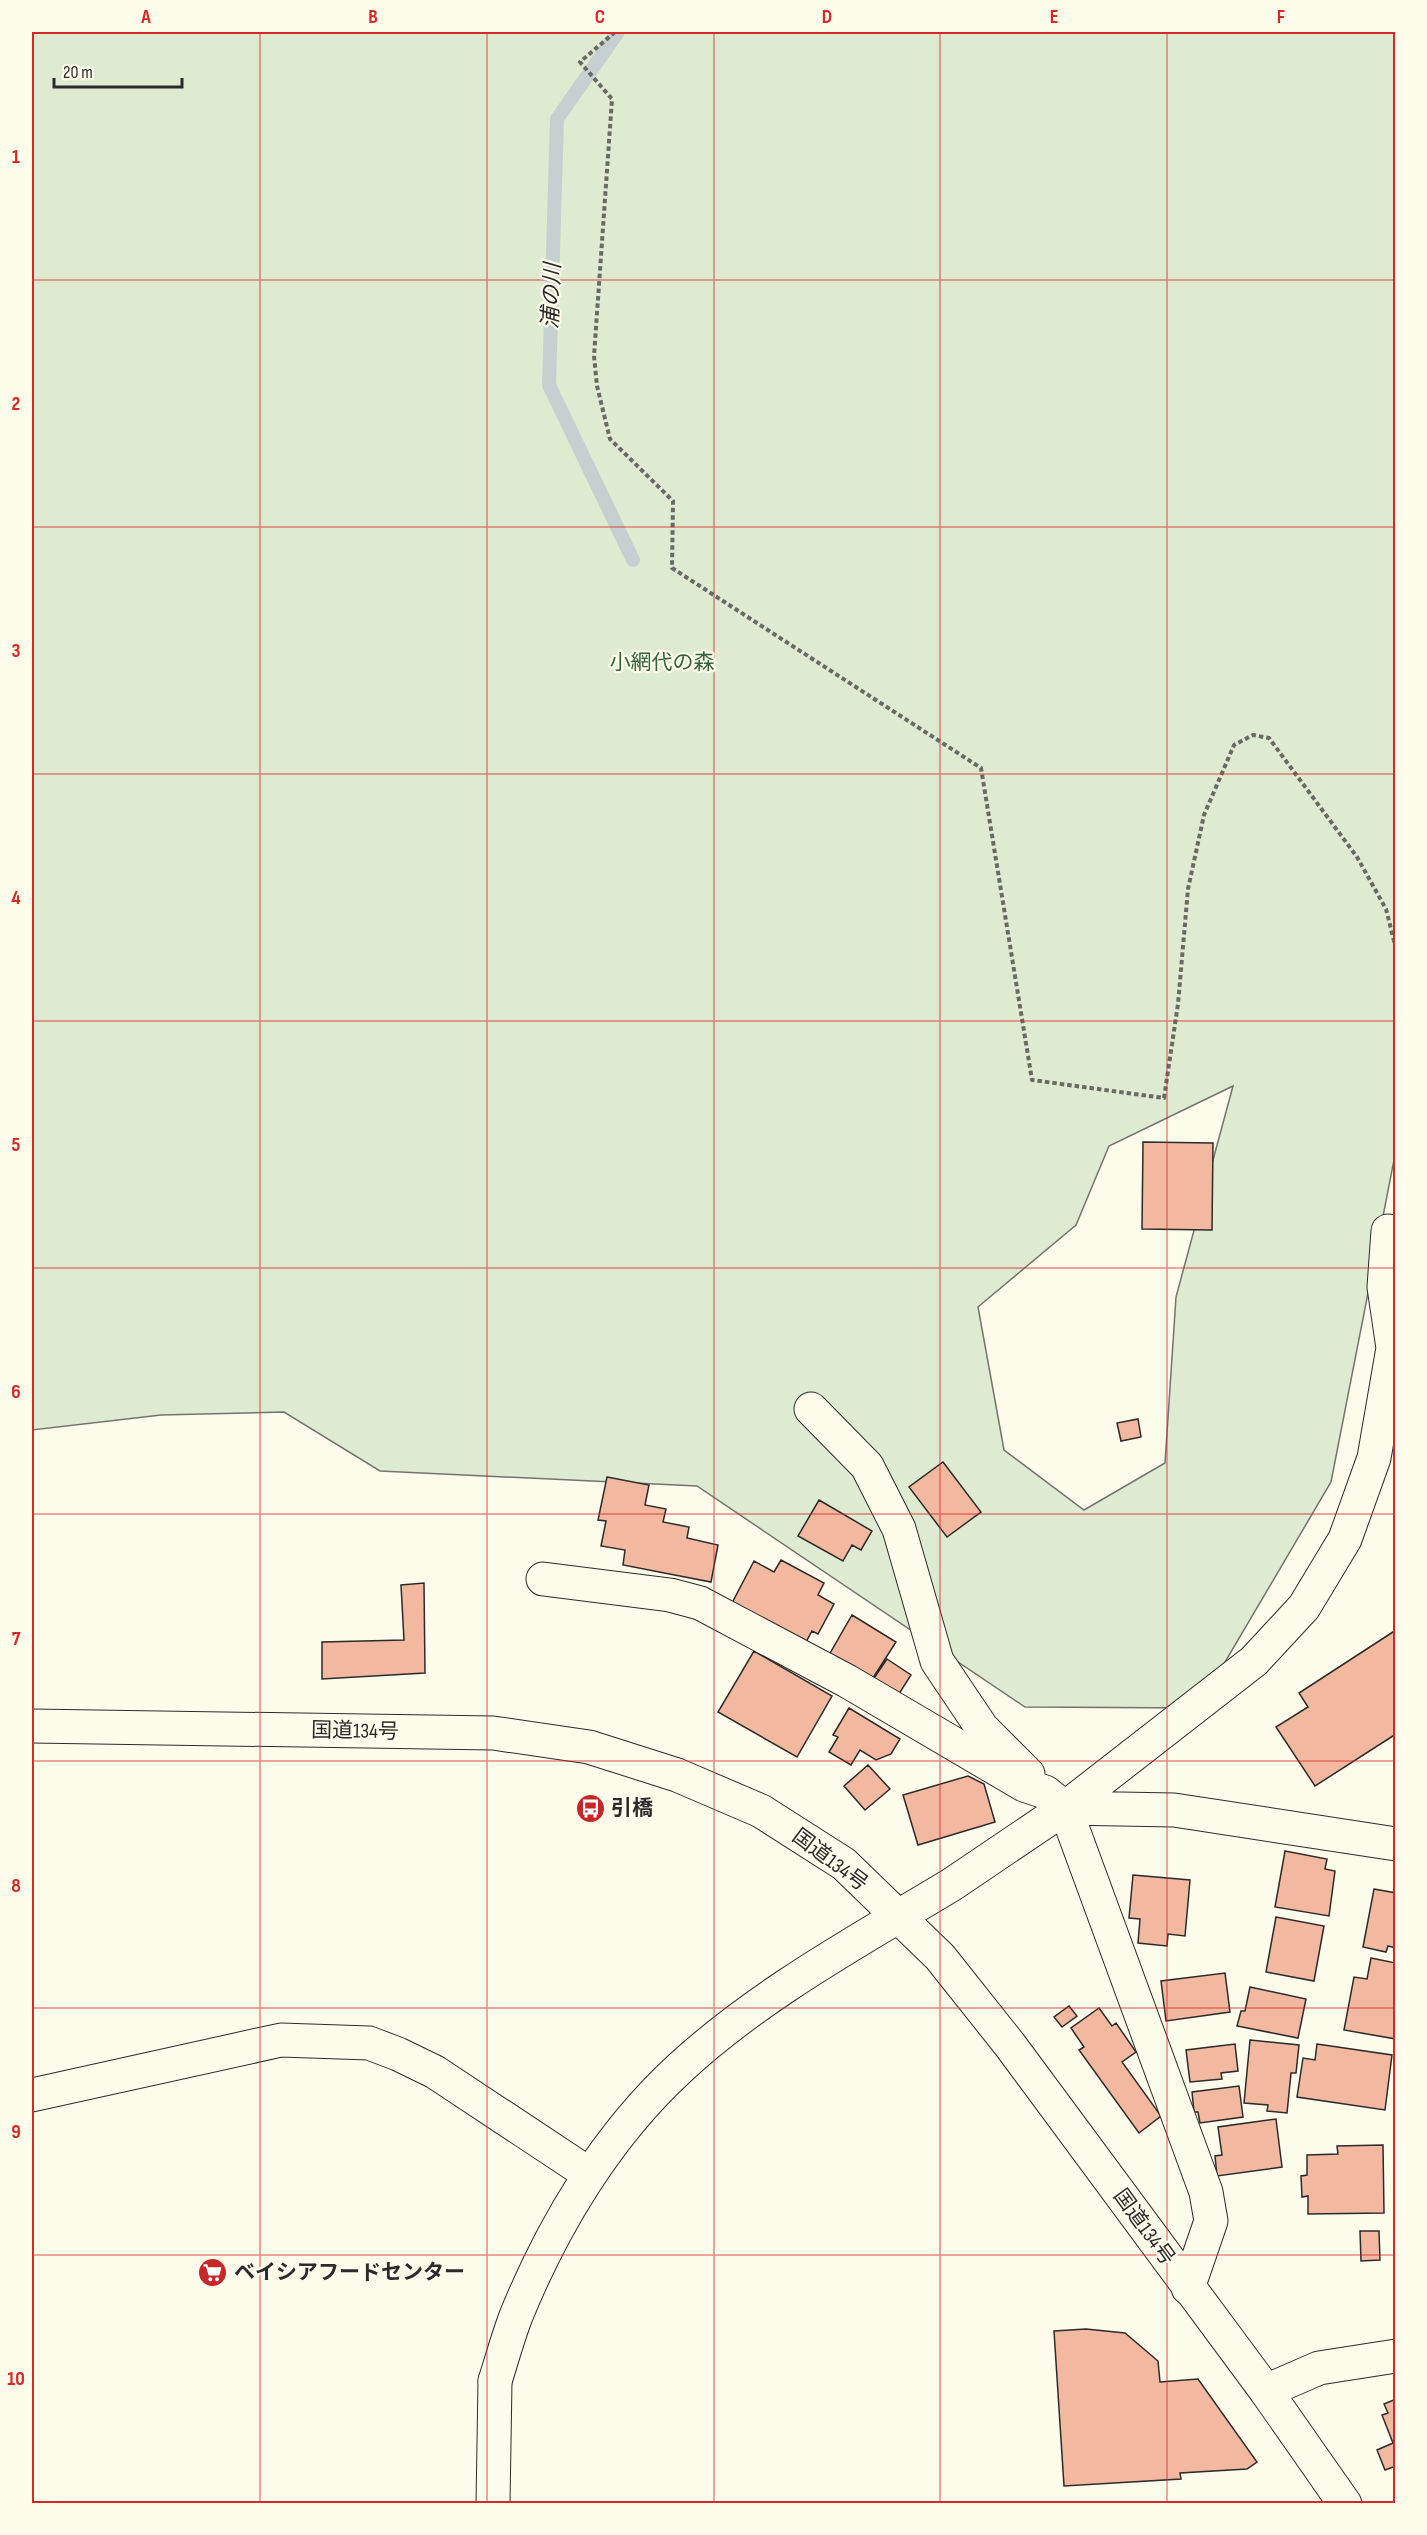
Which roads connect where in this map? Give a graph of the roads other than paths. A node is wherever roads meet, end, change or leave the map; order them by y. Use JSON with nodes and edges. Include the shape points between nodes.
{"nodes":[{"id":1,"x":1388,"y":1231,"type":"dead end"},
{"id":2,"x":811,"y":1409,"type":"dead end"},
{"id":3,"x":543,"y":1579,"type":"dead end"},
{"id":4,"x":32,"y":1726,"type":"edge"},
{"id":5,"x":1055,"y":1800,"type":"junction"},
{"id":6,"x":1395,"y":1844,"type":"edge"},
{"id":7,"x":899,"y":1916,"type":"junction"},
{"id":8,"x":32,"y":2095,"type":"edge"},
{"id":9,"x":589,"y":2174,"type":"junction"},
{"id":10,"x":1188,"y":2288,"type":"junction"},
{"id":11,"x":1395,"y":2356,"type":"edge"},
{"id":12,"x":1266,"y":2391,"type":"junction"},
{"id":13,"x":493,"y":2504,"type":"edge"},
{"id":14,"x":1345,"y":2504,"type":"edge"}],
"edges":[{"from":1,"to":5,"type":"main road","via":[[1384,1287],[1394,1348],[1374,1458],[1345,1539],[1304,1607],[1254,1661]]},
{"from":2,"to":5,"type":"main road","via":[[867,1466],[899,1529],[937,1661],[982,1728]]},
{"from":3,"to":5,"type":"main road","via":[[670,1595],[700,1603],[848,1681]]},
{"from":4,"to":7,"type":"main road","name":"国道134号","via":[[493,1733],[589,1747],[677,1775],[761,1811],[844,1864]]},
{"from":5,"to":6,"type":"main road","via":[[1174,1810]]},
{"from":5,"to":7,"type":"main road","via":[[951,1885]]},
{"from":5,"to":10,"type":"main road","via":[[1206,2192],[1211,2221]]},
{"from":7,"to":9,"type":"main road","via":[[778,1993],[679,2069]]},
{"from":7,"to":10,"type":"main road","name":"国道134号","via":[[940,1957],[1011,2045]]},
{"from":8,"to":9,"type":"main road","via":[[281,2040],[369,2043],[435,2072]]},
{"from":9,"to":13,"type":"main road","via":[[546,2249],[516,2318],[495,2381]]},
{"from":10,"to":12,"type":"main road","name":"国道134号"},
{"from":11,"to":12,"type":"main road","via":[[1319,2368]]},
{"from":12,"to":14,"type":"main road","name":"国道134号"}]}
